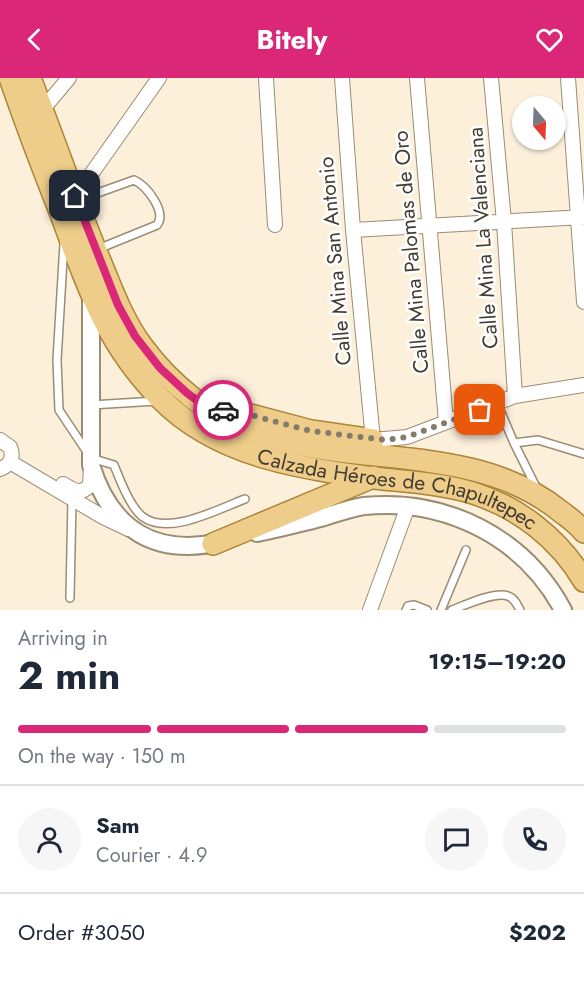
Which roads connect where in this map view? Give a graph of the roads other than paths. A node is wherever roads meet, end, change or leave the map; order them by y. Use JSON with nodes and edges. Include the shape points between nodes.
{"nodes":[{"id":1,"x":69,"y":78,"type":"edge"},
{"id":2,"x":159,"y":78,"type":"edge"},
{"id":3,"x":266,"y":78,"type":"edge"},
{"id":4,"x":342,"y":78,"type":"edge"},
{"id":5,"x":417,"y":78,"type":"edge"},
{"id":6,"x":491,"y":78,"type":"edge"},
{"id":7,"x":568,"y":78,"type":"edge"},
{"id":8,"x":12,"y":80,"type":"edge"},
{"id":9,"x":42,"y":110,"type":"junction"},
{"id":10,"x":75,"y":199,"type":"junction"},
{"id":11,"x":581,"y":217,"type":"edge"},
{"id":12,"x":504,"y":222,"type":"junction"},
{"id":13,"x":275,"y":225,"type":"dead end"},
{"id":14,"x":65,"y":226,"type":"junction"},
{"id":15,"x":430,"y":226,"type":"junction"},
{"id":16,"x":353,"y":230,"type":"junction"},
{"id":17,"x":96,"y":250,"type":"junction"},
{"id":18,"x":91,"y":294,"type":"junction"},
{"id":19,"x":584,"y":302,"type":"edge"},
{"id":20,"x":584,"y":385,"type":"edge"},
{"id":21,"x":515,"y":396,"type":"junction"},
{"id":22,"x":162,"y":400,"type":"junction"},
{"id":23,"x":497,"y":403,"type":"junction"},
{"id":24,"x":91,"y":405,"type":"junction"},
{"id":25,"x":206,"y":407,"type":"junction"},
{"id":26,"x":446,"y":423,"type":"junction"},
{"id":27,"x":0,"y":440,"type":"edge"},
{"id":28,"x":373,"y":440,"type":"junction"},
{"id":29,"x":514,"y":443,"type":"junction"},
{"id":30,"x":584,"y":454,"type":"edge"},
{"id":31,"x":7,"y":461,"type":"edge"},
{"id":32,"x":91,"y":462,"type":"junction"},
{"id":33,"x":374,"y":477,"type":"junction"},
{"id":34,"x":75,"y":494,"type":"junction"},
{"id":35,"x":541,"y":497,"type":"junction"},
{"id":36,"x":245,"y":499,"type":"dead end"},
{"id":37,"x":408,"y":506,"type":"junction"},
{"id":38,"x":582,"y":528,"type":"edge"},
{"id":39,"x":139,"y":534,"type":"junction"},
{"id":40,"x":213,"y":544,"type":"junction"},
{"id":41,"x":466,"y":550,"type":"dead end"},
{"id":42,"x":584,"y":581,"type":"edge"},
{"id":43,"x":70,"y":598,"type":"dead end"},
{"id":44,"x":370,"y":610,"type":"edge"},
{"id":45,"x":406,"y":610,"type":"edge"},
{"id":46,"x":428,"y":610,"type":"edge"},
{"id":47,"x":441,"y":610,"type":"edge"},
{"id":48,"x":452,"y":610,"type":"edge"},
{"id":49,"x":520,"y":610,"type":"edge"},
{"id":50,"x":563,"y":610,"type":"edge"}],
"edges":[{"from":1,"to":9,"type":"street"},
{"from":2,"to":10,"type":"street"},
{"from":3,"to":13,"type":"street"},
{"from":4,"to":16,"type":"street","name":"Calle Mina San Antonio"},
{"from":5,"to":15,"type":"street","name":"Calle Mina Palomas de Oro"},
{"from":6,"to":12,"type":"street","name":"Calle Mina La Valenciana"},
{"from":7,"to":11,"type":"street"},
{"from":8,"to":9,"type":"main road","name":"Calzada Héroes de Chapultepec"},
{"from":8,"to":14,"type":"main road","name":"Calzada Héroes de Chapultepec"},
{"from":9,"to":10,"type":"main road","name":"Calzada Héroes de Chapultepec"},
{"from":10,"to":17,"type":"main road","name":"Calzada Héroes de Chapultepec"},
{"from":10,"to":17,"type":"lane","via":[[134,180],[143,184],[161,212],[157,225]]},
{"from":11,"to":12,"type":"street"},
{"from":11,"to":19,"type":"street"},
{"from":12,"to":15,"type":"street"},
{"from":12,"to":21,"type":"street","name":"Calle Mina La Valenciana"},
{"from":14,"to":18,"type":"main road","name":"Calzada Héroes de Chapultepec"},
{"from":14,"to":32,"type":"lane","via":[[57,360],[59,410]]},
{"from":15,"to":16,"type":"street"},
{"from":15,"to":26,"type":"street","name":"Calle Mina Palomas de Oro"},
{"from":16,"to":28,"type":"street","name":"Calle Mina San Antonio"},
{"from":17,"to":25,"type":"main road","name":"Calzada Héroes de Chapultepec","via":[[128,325],[142,347],[174,382]]},
{"from":18,"to":22,"type":"main road","name":"Calzada Héroes de Chapultepec","via":[[118,347]]},
{"from":18,"to":24,"type":"street"},
{"from":20,"to":21,"type":"street"},
{"from":21,"to":23,"type":"street"},
{"from":22,"to":24,"type":"lane"},
{"from":22,"to":33,"type":"main road","name":"Calzada Héroes de Chapultepec","via":[[196,427],[247,452],[301,467]]},
{"from":23,"to":26,"type":"street"},
{"from":23,"to":29,"type":"lane"},
{"from":24,"to":32,"type":"street"},
{"from":25,"to":28,"type":"main road","via":[[311,431]]},
{"from":25,"to":35,"type":"main road","name":"Calzada Héroes de Chapultepec","via":[[238,426],[282,441],[483,471]]},
{"from":26,"to":28,"type":"street","via":[[407,437]]},
{"from":27,"to":31,"type":"street","via":[[10,447]]},
{"from":29,"to":30,"type":"lane","via":[[538,440]]},
{"from":29,"to":35,"type":"lane"},
{"from":31,"to":34,"type":"street"},
{"from":32,"to":34,"type":"street","via":[[90,485]]},
{"from":32,"to":36,"type":"lane","via":[[114,465],[123,489],[142,517],[158,525],[184,522]]},
{"from":32,"to":39,"type":"street","via":[[98,489],[113,513]]},
{"from":33,"to":40,"type":"main road"},
{"from":33,"to":42,"type":"main road","name":"Calzada Héroes de Chapultepec","via":[[446,486],[508,509],[543,531]]},
{"from":34,"to":39,"type":"street","via":[[103,517]]},
{"from":34,"to":43,"type":"lane"},
{"from":35,"to":38,"type":"main road","name":"Calzada Héroes de Chapultepec"},
{"from":37,"to":40,"type":"street","via":[[363,506]]},
{"from":37,"to":44,"type":"street"},
{"from":37,"to":50,"type":"street","via":[[469,522],[512,546],[541,576]]},
{"from":39,"to":40,"type":"street","via":[[157,542]]},
{"from":41,"to":47,"type":"lane"},
{"from":45,"to":46,"type":"lane","via":[[414,605]]},
{"from":48,"to":49,"type":"lane","via":[[495,595],[507,595]]}]}
